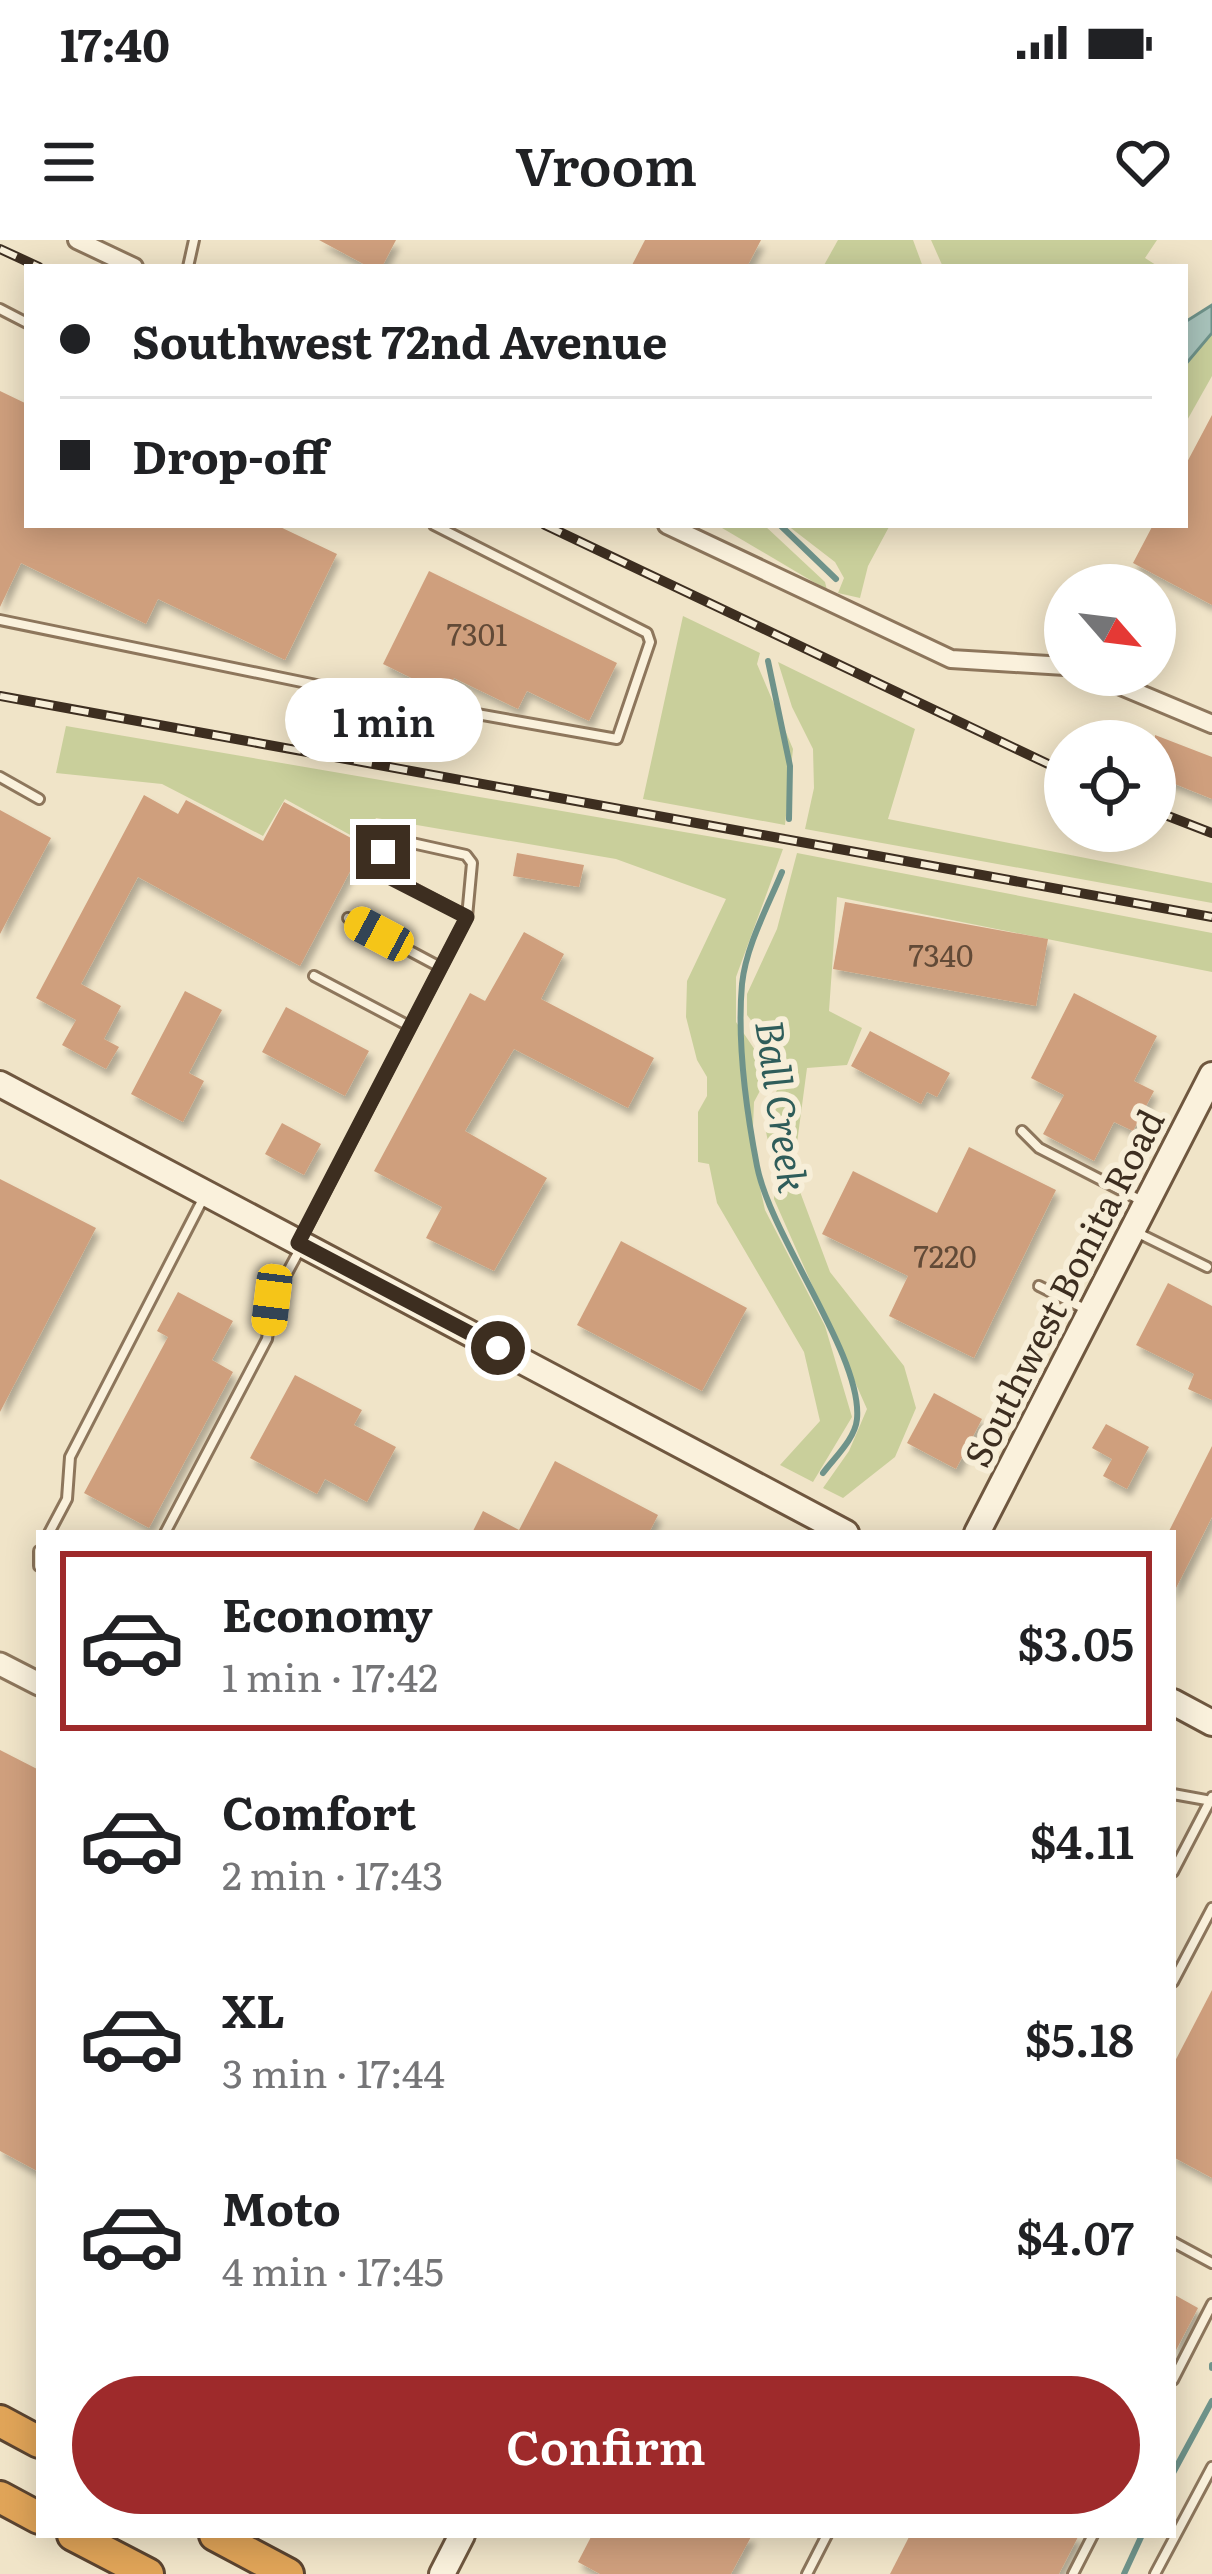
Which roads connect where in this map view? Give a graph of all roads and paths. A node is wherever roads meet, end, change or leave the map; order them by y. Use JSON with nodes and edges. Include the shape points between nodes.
{"nodes":[{"id":1,"x":77,"y":240,"type":"edge"},
{"id":2,"x":128,"y":264,"type":"edge"},
{"id":3,"x":440,"y":528,"type":"edge"},
{"id":4,"x":673,"y":528,"type":"edge"},
{"id":5,"x":0,"y":620,"type":"edge"},
{"id":6,"x":1044,"y":665,"type":"edge"},
{"id":7,"x":1145,"y":696,"type":"edge"},
{"id":8,"x":1212,"y":724,"type":"edge"},
{"id":9,"x":0,"y":777,"type":"edge"},
{"id":10,"x":39,"y":799,"type":"dead end"},
{"id":11,"x":467,"y":917,"type":"junction"},
{"id":12,"x":348,"y":918,"type":"dead end"},
{"id":13,"x":440,"y":968,"type":"junction"},
{"id":14,"x":314,"y":976,"type":"dead end"},
{"id":15,"x":409,"y":1026,"type":"junction"},
{"id":16,"x":1212,"y":1075,"type":"edge"},
{"id":17,"x":0,"y":1084,"type":"edge"},
{"id":18,"x":1022,"y":1131,"type":"dead end"},
{"id":19,"x":206,"y":1193,"type":"junction"},
{"id":20,"x":1146,"y":1203,"type":"junction"},
{"id":21,"x":1132,"y":1230,"type":"junction"},
{"id":22,"x":300,"y":1244,"type":"junction"},
{"id":23,"x":1207,"y":1267,"type":"dead end"},
{"id":24,"x":1039,"y":1286,"type":"dead end"},
{"id":25,"x":1090,"y":1312,"type":"junction"},
{"id":26,"x":51,"y":1530,"type":"edge"},
{"id":27,"x":167,"y":1530,"type":"edge"},
{"id":28,"x":840,"y":1530,"type":"edge"},
{"id":29,"x":979,"y":1530,"type":"edge"},
{"id":30,"x":0,"y":1664,"type":"edge"},
{"id":31,"x":36,"y":1682,"type":"edge"},
{"id":32,"x":1176,"y":1704,"type":"edge"},
{"id":33,"x":1212,"y":1723,"type":"edge"},
{"id":34,"x":1176,"y":1794,"type":"edge"},
{"id":35,"x":1212,"y":1799,"type":"edge"},
{"id":36,"x":1176,"y":1866,"type":"edge"},
{"id":37,"x":1212,"y":1908,"type":"edge"},
{"id":38,"x":1176,"y":1976,"type":"edge"},
{"id":39,"x":1176,"y":2244,"type":"edge"},
{"id":40,"x":1212,"y":2263,"type":"edge"},
{"id":41,"x":1212,"y":2304,"type":"edge"},
{"id":42,"x":1176,"y":2374,"type":"edge"},
{"id":43,"x":0,"y":2421,"type":"edge"},
{"id":44,"x":36,"y":2440,"type":"edge"},
{"id":45,"x":1212,"y":2467,"type":"edge"},
{"id":46,"x":0,"y":2497,"type":"edge"},
{"id":47,"x":36,"y":2516,"type":"edge"},
{"id":48,"x":1176,"y":2535,"type":"edge"},
{"id":49,"x":79,"y":2538,"type":"edge"},
{"id":50,"x":221,"y":2538,"type":"edge"},
{"id":51,"x":460,"y":2538,"type":"edge"},
{"id":52,"x":825,"y":2538,"type":"edge"},
{"id":53,"x":1091,"y":2538,"type":"edge"},
{"id":54,"x":1174,"y":2538,"type":"edge"},
{"id":55,"x":443,"y":2572,"type":"edge"},
{"id":56,"x":148,"y":2574,"type":"edge"},
{"id":57,"x":288,"y":2574,"type":"edge"},
{"id":58,"x":807,"y":2574,"type":"edge"},
{"id":59,"x":1073,"y":2574,"type":"edge"},
{"id":60,"x":1155,"y":2574,"type":"edge"}],
"edges":[{"from":1,"to":2,"type":"street"},
{"from":3,"to":5,"type":"lane","via":[[647,633],[617,739]]},
{"from":4,"to":6,"type":"street","via":[[951,659]]},
{"from":7,"to":8,"type":"street"},
{"from":9,"to":10,"type":"lane"},
{"from":11,"to":11,"type":"lane","via":[[466,855],[387,844],[378,869]]},
{"from":11,"to":13,"type":"lane"},
{"from":12,"to":13,"type":"lane"},
{"from":13,"to":15,"type":"lane"},
{"from":14,"to":15,"type":"lane"},
{"from":15,"to":22,"type":"lane"},
{"from":16,"to":20,"type":"main road","name":"Southwest Bonita Road"},
{"from":17,"to":19,"type":"main road"},
{"from":18,"to":20,"type":"lane","via":[[1039,1148]]},
{"from":19,"to":22,"type":"main road"},
{"from":19,"to":26,"type":"lane","via":[[70,1456],[67,1499]]},
{"from":20,"to":21,"type":"main road","name":"Southwest Bonita Road"},
{"from":21,"to":23,"type":"lane"},
{"from":21,"to":25,"type":"main road","name":"Southwest Bonita Road"},
{"from":22,"to":27,"type":"lane","via":[[272,1300],[267,1339]]},
{"from":22,"to":28,"type":"main road"},
{"from":24,"to":25,"type":"lane"},
{"from":25,"to":29,"type":"main road","name":"Southwest Bonita Road"},
{"from":30,"to":31,"type":"street"},
{"from":32,"to":33,"type":"main road"},
{"from":34,"to":35,"type":"lane"},
{"from":35,"to":36,"type":"lane"},
{"from":37,"to":38,"type":"lane"},
{"from":39,"to":40,"type":"lane"},
{"from":41,"to":42,"type":"lane"},
{"from":43,"to":44,"type":"highway"},
{"from":45,"to":48,"type":"lane"},
{"from":46,"to":47,"type":"highway"},
{"from":49,"to":56,"type":"highway"},
{"from":50,"to":57,"type":"highway"},
{"from":51,"to":55,"type":"main road"},
{"from":52,"to":58,"type":"lane"},
{"from":53,"to":59,"type":"lane"},
{"from":54,"to":60,"type":"lane"}]}
